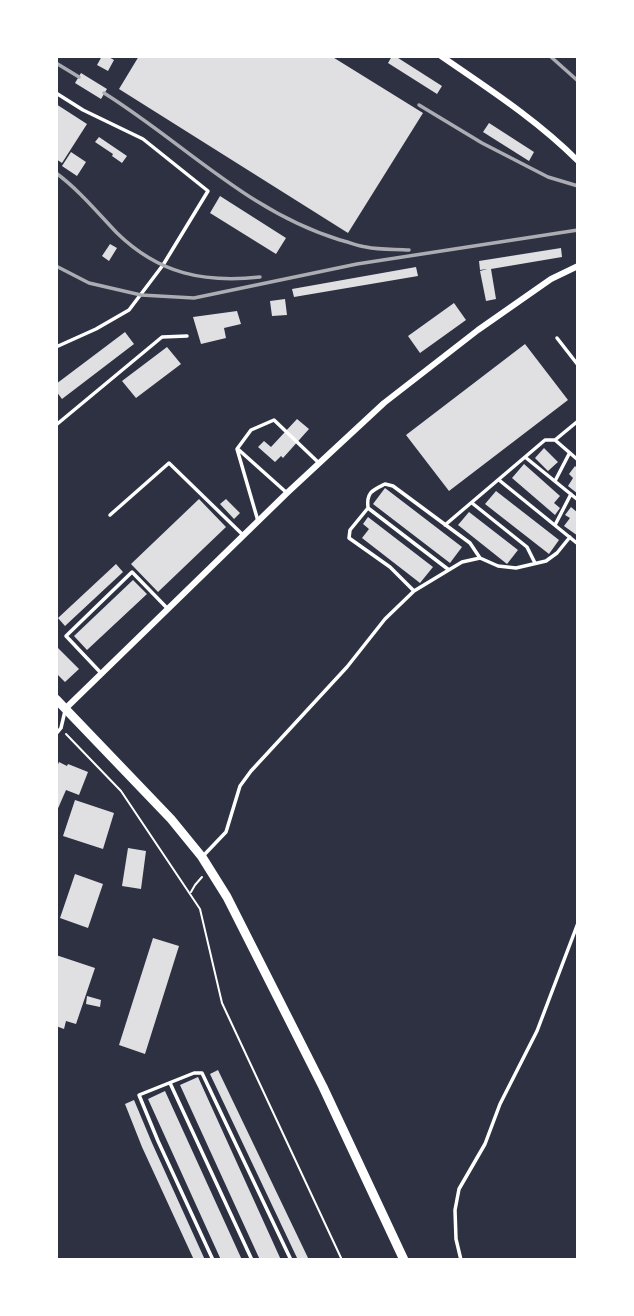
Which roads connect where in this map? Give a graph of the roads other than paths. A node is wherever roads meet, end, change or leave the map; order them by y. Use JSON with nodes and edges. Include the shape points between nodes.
{"nodes":[{"id":1,"x":441,"y":56,"type":"edge"},
{"id":2,"x":56,"y":93,"type":"edge"},
{"id":3,"x":578,"y":161,"type":"edge"},
{"id":4,"x":578,"y":266,"type":"edge"},
{"id":5,"x":187,"y":336,"type":"dead end"},
{"id":6,"x":557,"y":338,"type":"dead end"},
{"id":7,"x":56,"y":347,"type":"edge"},
{"id":8,"x":578,"y":365,"type":"edge"},
{"id":9,"x":578,"y":421,"type":"edge"},
{"id":10,"x":56,"y":425,"type":"edge"},
{"id":11,"x":555,"y":440,"type":"junction"},
{"id":12,"x":237,"y":449,"type":"junction"},
{"id":13,"x":569,"y":454,"type":"junction"},
{"id":14,"x":525,"y":457,"type":"junction"},
{"id":15,"x":578,"y":460,"type":"edge"},
{"id":16,"x":318,"y":463,"type":"junction"},
{"id":17,"x":499,"y":480,"type":"junction"},
{"id":18,"x":555,"y":481,"type":"junction"},
{"id":19,"x":287,"y":493,"type":"junction"},
{"id":20,"x":571,"y":494,"type":"junction"},
{"id":21,"x":578,"y":500,"type":"edge"},
{"id":22,"x":471,"y":503,"type":"junction"},
{"id":23,"x":368,"y":508,"type":"junction"},
{"id":24,"x":110,"y":515,"type":"dead end"},
{"id":25,"x":257,"y":521,"type":"junction"},
{"id":26,"x":445,"y":525,"type":"junction"},
{"id":27,"x":555,"y":525,"type":"junction"},
{"id":28,"x":243,"y":535,"type":"junction"},
{"id":29,"x":570,"y":537,"type":"junction"},
{"id":30,"x":578,"y":544,"type":"edge"},
{"id":31,"x":480,"y":558,"type":"junction"},
{"id":32,"x":535,"y":563,"type":"junction"},
{"id":33,"x":449,"y":570,"type":"junction"},
{"id":34,"x":414,"y":591,"type":"junction"},
{"id":35,"x":168,"y":609,"type":"junction"},
{"id":36,"x":101,"y":674,"type":"junction"},
{"id":37,"x":56,"y":699,"type":"edge"},
{"id":38,"x":65,"y":709,"type":"junction"},
{"id":39,"x":56,"y":734,"type":"edge"},
{"id":40,"x":202,"y":857,"type":"junction"},
{"id":41,"x":578,"y":923,"type":"edge"},
{"id":42,"x":170,"y":1083,"type":"junction"},
{"id":43,"x":213,"y":1260,"type":"edge"},
{"id":44,"x":252,"y":1260,"type":"edge"},
{"id":45,"x":291,"y":1260,"type":"edge"},
{"id":46,"x":404,"y":1260,"type":"edge"},
{"id":47,"x":461,"y":1260,"type":"edge"}],
"edges":[{"from":1,"to":3,"type":"street","via":[[523,113]]},
{"from":2,"to":7,"type":"lane","via":[[142,139],[208,191],[130,310]]},
{"from":4,"to":16,"type":"street","via":[[551,279],[478,330],[384,403]]},
{"from":5,"to":10,"type":"lane","via":[[162,338]]},
{"from":6,"to":8,"type":"lane"},
{"from":9,"to":11,"type":"lane"},
{"from":11,"to":13,"type":"lane"},
{"from":11,"to":14,"type":"lane","via":[[545,440]]},
{"from":12,"to":16,"type":"lane","via":[[251,430],[274,420]]},
{"from":12,"to":19,"type":"lane"},
{"from":12,"to":25,"type":"lane"},
{"from":13,"to":15,"type":"lane"},
{"from":13,"to":18,"type":"lane"},
{"from":14,"to":17,"type":"lane"},
{"from":14,"to":18,"type":"lane"},
{"from":16,"to":19,"type":"street"},
{"from":17,"to":22,"type":"lane"},
{"from":17,"to":27,"type":"lane"},
{"from":18,"to":20,"type":"lane"},
{"from":19,"to":25,"type":"street"},
{"from":20,"to":21,"type":"lane"},
{"from":20,"to":27,"type":"lane"},
{"from":22,"to":26,"type":"lane"},
{"from":22,"to":32,"type":"lane","via":[[527,547]]},
{"from":23,"to":26,"type":"lane","via":[[372,490],[386,484]]},
{"from":23,"to":33,"type":"lane"},
{"from":23,"to":34,"type":"lane","via":[[349,538],[390,566]]},
{"from":24,"to":28,"type":"lane","via":[[169,463]]},
{"from":25,"to":28,"type":"street"},
{"from":26,"to":31,"type":"lane","via":[[470,543]]},
{"from":27,"to":29,"type":"lane"},
{"from":28,"to":35,"type":"street"},
{"from":29,"to":30,"type":"lane"},
{"from":29,"to":32,"type":"lane","via":[[556,554]]},
{"from":31,"to":32,"type":"lane","via":[[516,568]]},
{"from":31,"to":33,"type":"lane"},
{"from":33,"to":34,"type":"lane"},
{"from":34,"to":40,"type":"lane","via":[[251,772],[240,786],[226,832]]},
{"from":35,"to":36,"type":"street"},
{"from":35,"to":36,"type":"lane","via":[[132,572],[66,635]]},
{"from":36,"to":38,"type":"street"},
{"from":37,"to":38,"type":"main road"},
{"from":38,"to":39,"type":"lane"},
{"from":38,"to":40,"type":"main road","via":[[171,818]]},
{"from":40,"to":46,"type":"main road","via":[[233,907]]},
{"from":41,"to":47,"type":"lane","via":[[537,1031],[459,1189],[455,1210]]},
{"from":42,"to":43,"type":"lane","via":[[139,1095]]},
{"from":42,"to":44,"type":"lane"},
{"from":42,"to":45,"type":"lane","via":[[202,1073]]}]}
